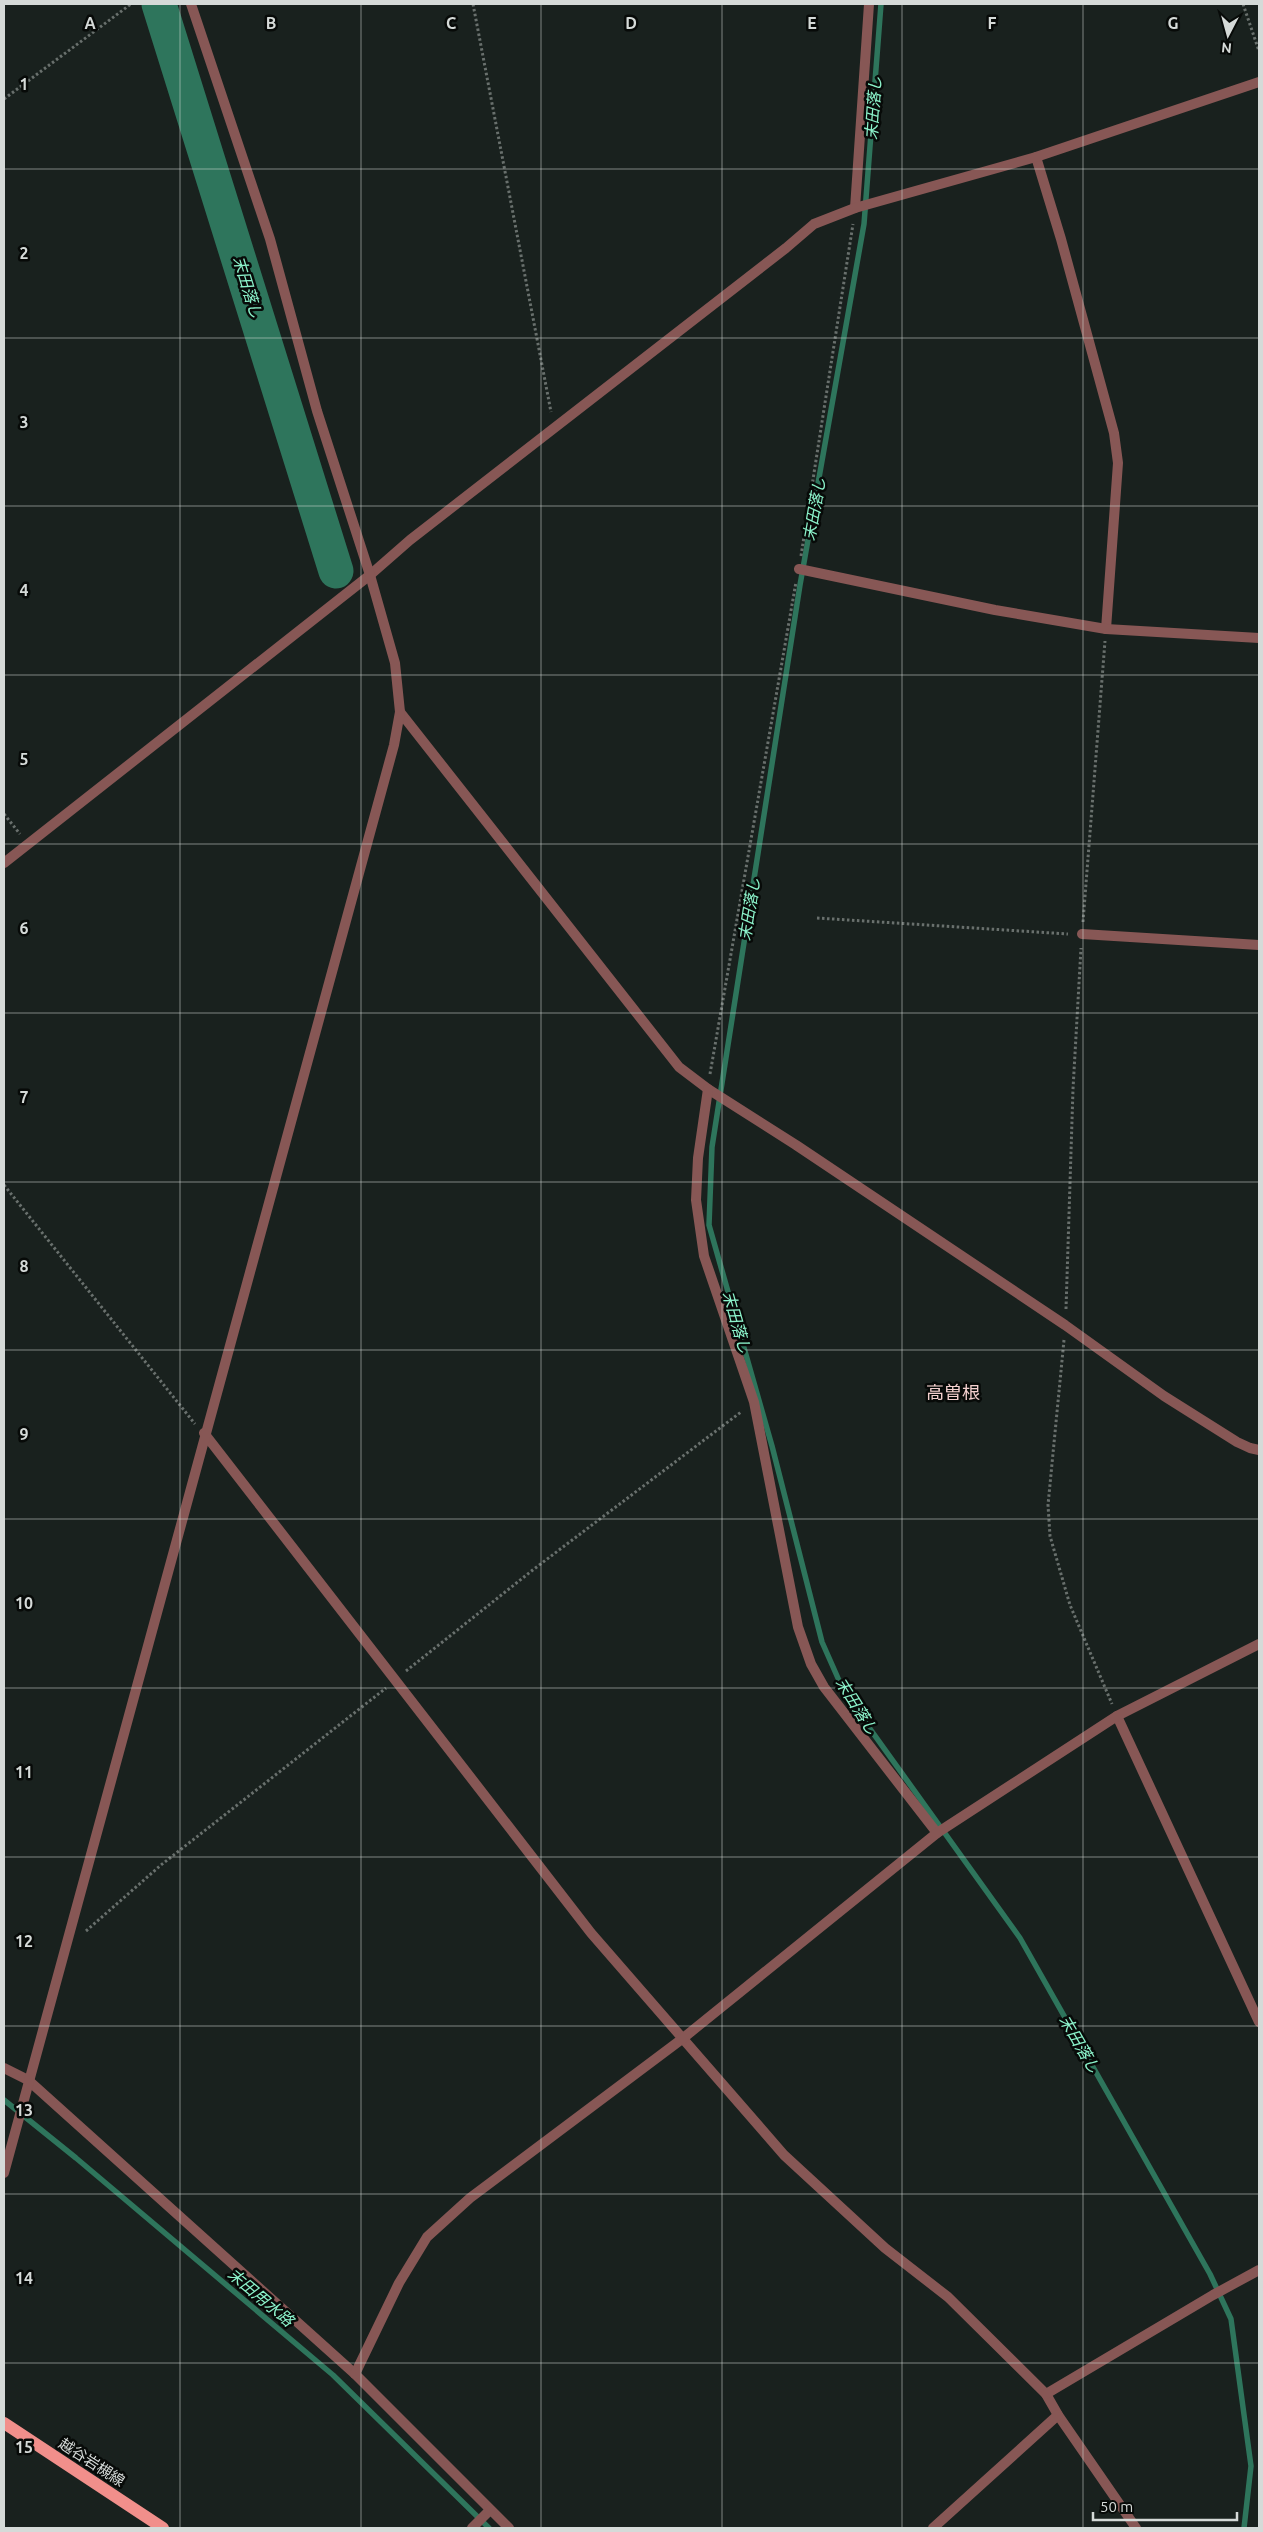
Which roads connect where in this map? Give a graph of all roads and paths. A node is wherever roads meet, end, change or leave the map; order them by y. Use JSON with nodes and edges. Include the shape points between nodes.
{"nodes":[{"id":1,"x":131,"y":4,"type":"edge"},
{"id":2,"x":191,"y":4,"type":"edge"},
{"id":3,"x":473,"y":4,"type":"edge"},
{"id":4,"x":869,"y":4,"type":"edge"},
{"id":5,"x":1243,"y":4,"type":"edge"},
{"id":6,"x":1259,"y":51,"type":"edge"},
{"id":7,"x":1259,"y":82,"type":"edge"},
{"id":8,"x":4,"y":99,"type":"edge"},
{"id":9,"x":1036,"y":158,"type":"junction"},
{"id":10,"x":855,"y":208,"type":"junction"},
{"id":11,"x":554,"y":430,"type":"junction"},
{"id":12,"x":799,"y":569,"type":"junction"},
{"id":13,"x":370,"y":576,"type":"junction"},
{"id":14,"x":1106,"y":629,"type":"junction"},
{"id":15,"x":1259,"y":638,"type":"edge"},
{"id":16,"x":400,"y":712,"type":"junction"},
{"id":17,"x":4,"y":814,"type":"edge"},
{"id":18,"x":28,"y":844,"type":"junction"},
{"id":19,"x":4,"y":863,"type":"edge"},
{"id":20,"x":817,"y":918,"type":"dead end"},
{"id":21,"x":1082,"y":934,"type":"junction"},
{"id":22,"x":1259,"y":945,"type":"edge"},
{"id":23,"x":708,"y":1089,"type":"junction"},
{"id":24,"x":4,"y":1184,"type":"edge"},
{"id":25,"x":1066,"y":1325,"type":"junction"},
{"id":26,"x":754,"y":1402,"type":"junction"},
{"id":27,"x":204,"y":1433,"type":"junction"},
{"id":28,"x":1259,"y":1450,"type":"edge"},
{"id":29,"x":1259,"y":1644,"type":"edge"},
{"id":30,"x":394,"y":1681,"type":"junction"},
{"id":31,"x":1117,"y":1716,"type":"junction"},
{"id":32,"x":937,"y":1833,"type":"junction"},
{"id":33,"x":66,"y":1948,"type":"junction"},
{"id":34,"x":1259,"y":2022,"type":"edge"},
{"id":35,"x":682,"y":2039,"type":"junction"},
{"id":36,"x":4,"y":2068,"type":"edge"},
{"id":37,"x":28,"y":2080,"type":"junction"},
{"id":38,"x":4,"y":2173,"type":"edge"},
{"id":39,"x":1259,"y":2270,"type":"edge"},
{"id":40,"x":355,"y":2374,"type":"junction"},
{"id":41,"x":1046,"y":2394,"type":"junction"},
{"id":42,"x":1058,"y":2415,"type":"junction"},
{"id":43,"x":4,"y":2423,"type":"edge"},
{"id":44,"x":490,"y":2510,"type":"junction"},
{"id":45,"x":163,"y":2528,"type":"edge"},
{"id":46,"x":472,"y":2528,"type":"edge"},
{"id":47,"x":509,"y":2528,"type":"edge"},
{"id":48,"x":933,"y":2528,"type":"edge"},
{"id":49,"x":1136,"y":2528,"type":"edge"}],
"edges":[{"from":1,"to":8,"type":"path"},
{"from":2,"to":13,"type":"street","via":[[270,239],[317,411]]},
{"from":3,"to":11,"type":"path"},
{"from":4,"to":10,"type":"street"},
{"from":5,"to":6,"type":"path"},
{"from":7,"to":9,"type":"street"},
{"from":9,"to":10,"type":"street"},
{"from":9,"to":14,"type":"street","via":[[1062,239],[1111,423],[1118,463]]},
{"from":10,"to":11,"type":"street","via":[[814,224]]},
{"from":10,"to":12,"type":"path"},
{"from":11,"to":13,"type":"street","via":[[410,540]]},
{"from":12,"to":14,"type":"street","via":[[995,610]]},
{"from":12,"to":23,"type":"path"},
{"from":13,"to":16,"type":"street","via":[[395,662]]},
{"from":13,"to":18,"type":"street"},
{"from":14,"to":15,"type":"street"},
{"from":14,"to":21,"type":"path"},
{"from":16,"to":23,"type":"street","via":[[679,1067]]},
{"from":16,"to":27,"type":"street","via":[[384,782]]},
{"from":17,"to":18,"type":"path"},
{"from":18,"to":19,"type":"street"},
{"from":20,"to":21,"type":"path"},
{"from":21,"to":22,"type":"street"},
{"from":21,"to":25,"type":"path","via":[[1073,1089]]},
{"from":23,"to":25,"type":"street"},
{"from":23,"to":26,"type":"street","via":[[698,1158],[696,1200],[704,1256]]},
{"from":24,"to":27,"type":"path"},
{"from":25,"to":28,"type":"street","via":[[1164,1396],[1237,1442]]},
{"from":25,"to":31,"type":"path","via":[[1048,1505],[1050,1536],[1070,1605]]},
{"from":26,"to":30,"type":"path","via":[[534,1569]]},
{"from":26,"to":32,"type":"street","via":[[798,1627],[811,1664],[824,1687]]},
{"from":27,"to":30,"type":"street"},
{"from":27,"to":33,"type":"street"},
{"from":29,"to":31,"type":"street"},
{"from":30,"to":33,"type":"path","via":[[161,1864]]},
{"from":30,"to":35,"type":"street","via":[[591,1933]]},
{"from":31,"to":32,"type":"street"},
{"from":31,"to":34,"type":"street"},
{"from":32,"to":35,"type":"street"},
{"from":33,"to":37,"type":"street"},
{"from":35,"to":40,"type":"street","via":[[470,2198],[427,2236],[399,2283]]},
{"from":35,"to":41,"type":"street","via":[[784,2155],[885,2248],[948,2297]]},
{"from":36,"to":37,"type":"street"},
{"from":37,"to":38,"type":"street"},
{"from":37,"to":40,"type":"street"},
{"from":39,"to":41,"type":"street"},
{"from":40,"to":44,"type":"street"},
{"from":41,"to":42,"type":"street"},
{"from":42,"to":48,"type":"street"},
{"from":42,"to":49,"type":"street"},
{"from":43,"to":45,"type":"main road","name":"越谷岩槻線"},
{"from":44,"to":46,"type":"street"},
{"from":44,"to":47,"type":"street"}]}
